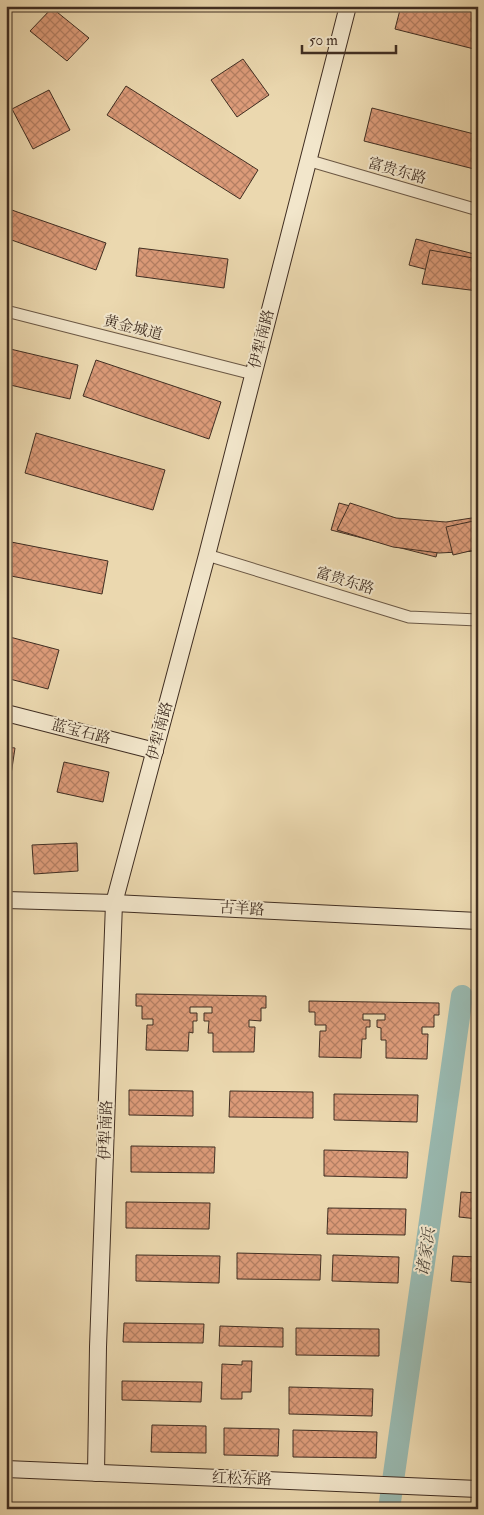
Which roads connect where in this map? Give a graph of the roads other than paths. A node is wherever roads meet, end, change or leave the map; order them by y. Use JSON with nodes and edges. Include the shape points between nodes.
{"nodes":[{"id":1,"x":348,"y":6,"type":"edge"},
{"id":2,"x":308,"y":160,"type":"junction"},
{"id":3,"x":478,"y":210,"type":"edge"},
{"id":4,"x":6,"y":311,"type":"edge"},
{"id":5,"x":253,"y":374,"type":"junction"},
{"id":6,"x":207,"y":555,"type":"junction"},
{"id":7,"x":478,"y":620,"type":"edge"},
{"id":8,"x":6,"y":713,"type":"edge"},
{"id":9,"x":155,"y":750,"type":"junction"},
{"id":10,"x":6,"y":900,"type":"edge"},
{"id":11,"x":114,"y":903,"type":"junction"},
{"id":12,"x":478,"y":921,"type":"edge"},
{"id":13,"x":6,"y":1469,"type":"edge"},
{"id":14,"x":96,"y":1473,"type":"junction"},
{"id":15,"x":478,"y":1489,"type":"edge"}],
"edges":[{"from":1,"to":2,"type":"street","name":"伊犁南路"},
{"from":2,"to":3,"type":"street","name":"富贵东路"},
{"from":2,"to":5,"type":"street","name":"伊犁南路"},
{"from":4,"to":5,"type":"street","name":"黄金城道"},
{"from":5,"to":6,"type":"street","name":"伊犁南路"},
{"from":6,"to":7,"type":"street","name":"富贵东路","via":[[409,617]]},
{"from":6,"to":9,"type":"street","name":"伊犁南路"},
{"from":8,"to":9,"type":"street","name":"蓝宝石路"},
{"from":9,"to":11,"type":"street","name":"伊犁南路"},
{"from":10,"to":11,"type":"street","name":"古羊路"},
{"from":11,"to":12,"type":"street","name":"古羊路"},
{"from":11,"to":14,"type":"street","name":"伊犁南路"},
{"from":13,"to":14,"type":"street","name":"红松东路"},
{"from":14,"to":15,"type":"street","name":"红松东路"}]}
